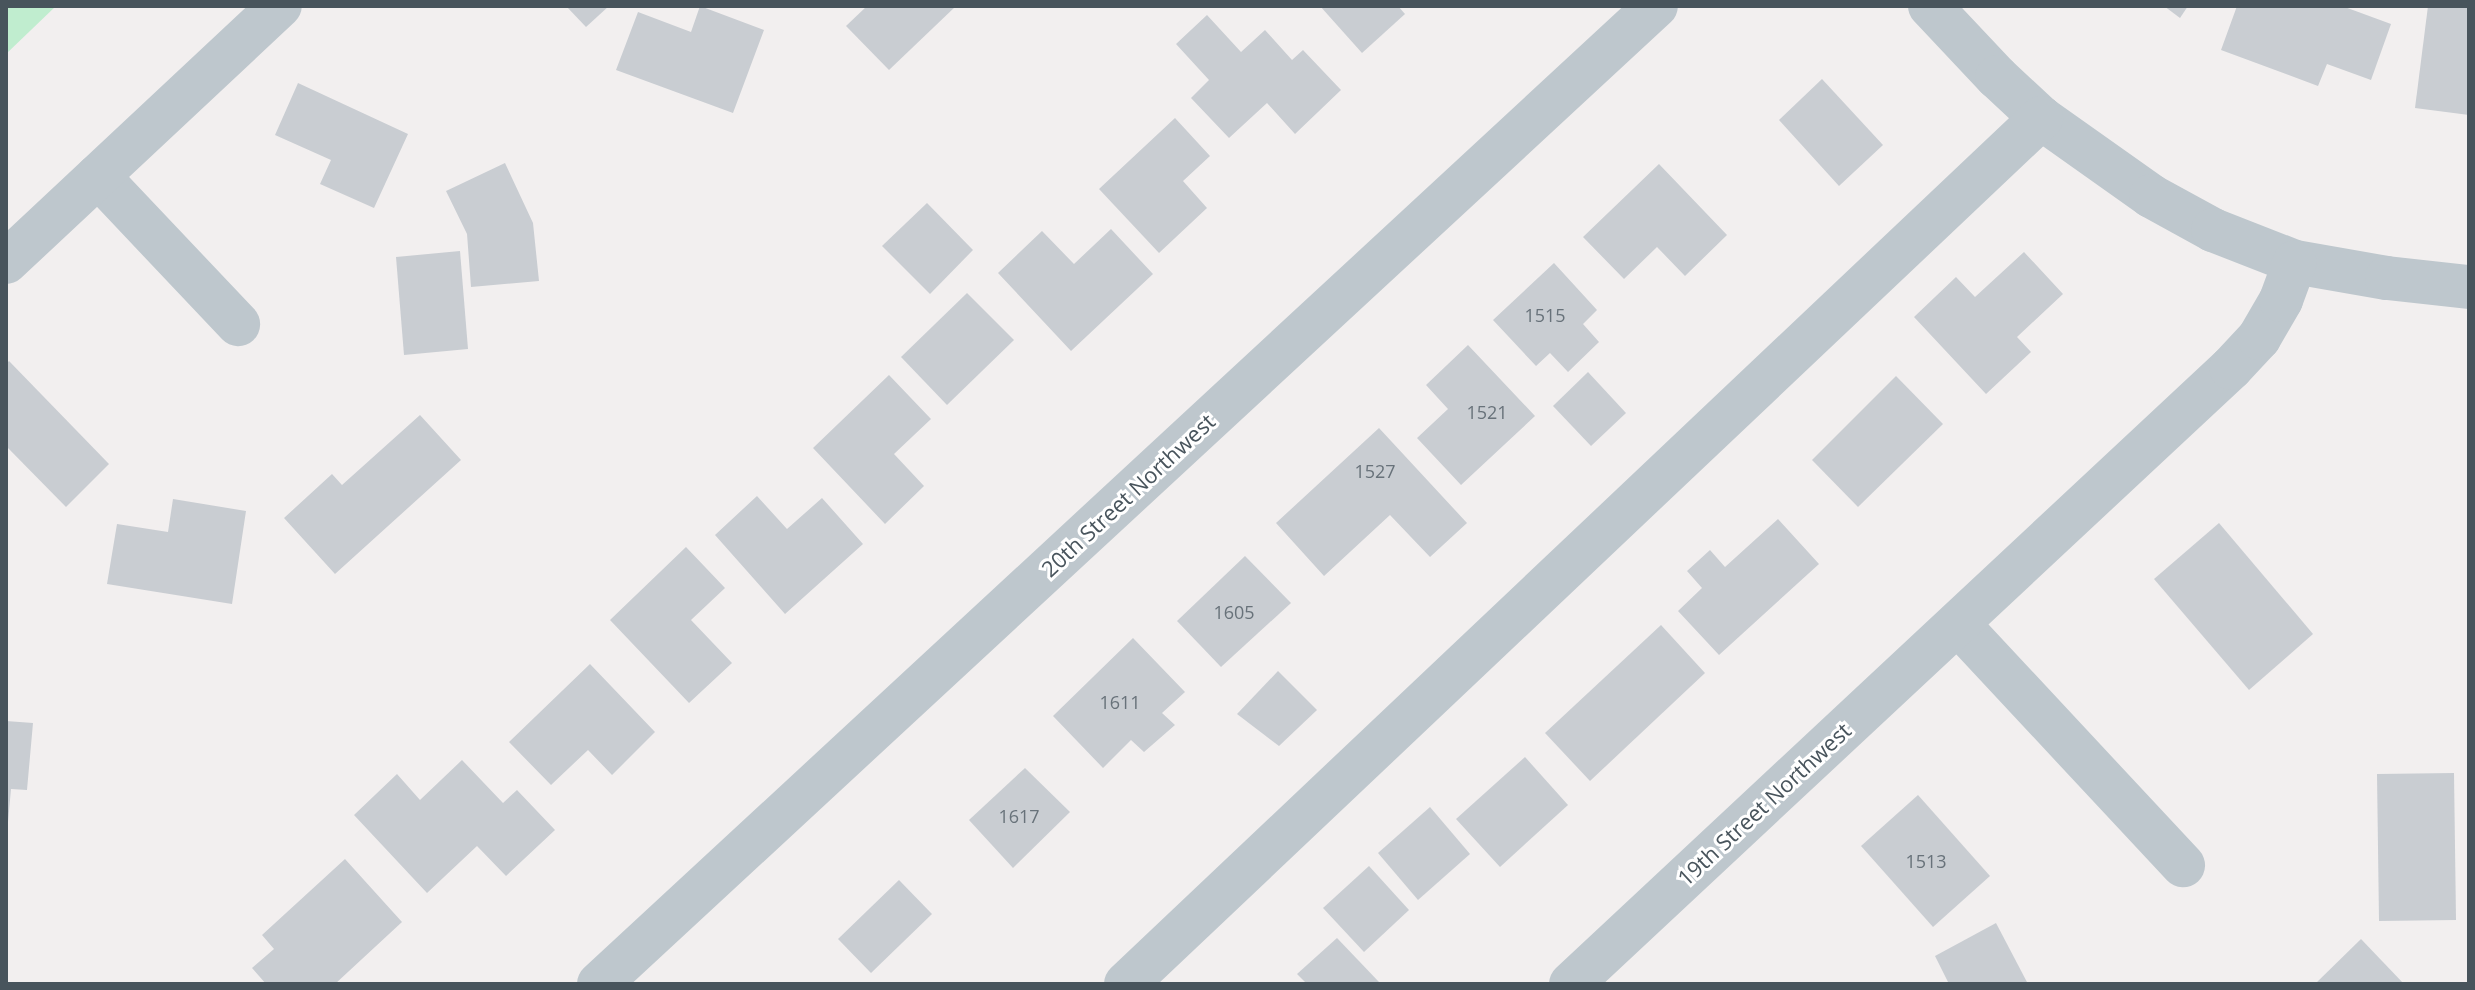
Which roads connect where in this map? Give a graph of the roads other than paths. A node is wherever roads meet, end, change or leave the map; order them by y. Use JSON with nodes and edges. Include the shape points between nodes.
{"nodes":[{"id":1,"x":280,"y":6,"type":"edge"},
{"id":2,"x":1656,"y":6,"type":"edge"},
{"id":3,"x":1930,"y":6,"type":"edge"},
{"id":4,"x":2041,"y":118,"type":"junction"},
{"id":5,"x":98,"y":176,"type":"junction"},
{"id":6,"x":6,"y":262,"type":"edge"},
{"id":7,"x":2295,"y":262,"type":"junction"},
{"id":8,"x":2469,"y":287,"type":"edge"},
{"id":9,"x":238,"y":324,"type":"dead end"},
{"id":10,"x":1958,"y":624,"type":"junction"},
{"id":11,"x":2183,"y":865,"type":"dead end"},
{"id":12,"x":599,"y":984,"type":"edge"},
{"id":13,"x":1126,"y":984,"type":"edge"},
{"id":14,"x":1571,"y":984,"type":"edge"}],
"edges":[{"from":1,"to":5,"type":"street"},
{"from":2,"to":12,"type":"street","name":"20th Street Northwest"},
{"from":3,"to":4,"type":"street"},
{"from":4,"to":7,"type":"street","via":[[2151,196],[2213,230]]},
{"from":4,"to":13,"type":"street"},
{"from":5,"to":6,"type":"street"},
{"from":5,"to":9,"type":"street"},
{"from":7,"to":8,"type":"street"},
{"from":7,"to":10,"type":"street","name":"19th Street Northwest","via":[[2259,338]]},
{"from":10,"to":11,"type":"street"},
{"from":10,"to":14,"type":"street","name":"19th Street Northwest"}]}
